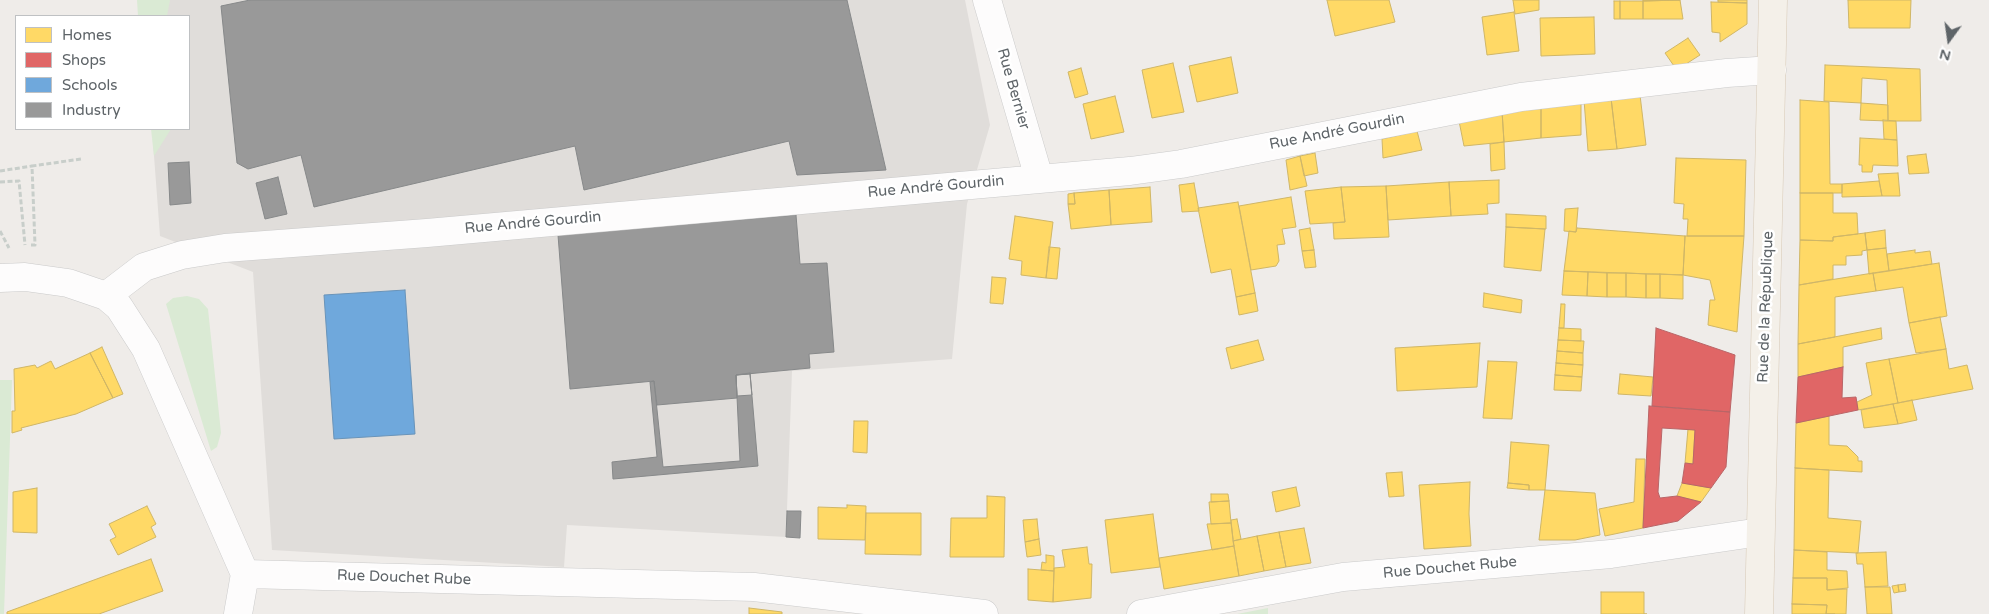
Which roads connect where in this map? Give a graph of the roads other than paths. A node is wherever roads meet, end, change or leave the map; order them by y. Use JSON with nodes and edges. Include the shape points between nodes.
{"nodes":[{"id":1,"x":987,"y":0,"type":"edge"},
{"id":2,"x":1773,"y":0,"type":"edge"},
{"id":3,"x":1772,"y":70,"type":"junction"},
{"id":4,"x":1039,"y":178,"type":"junction"},
{"id":5,"x":0,"y":278,"type":"edge"},
{"id":6,"x":106,"y":296,"type":"junction"},
{"id":7,"x":1760,"y":532,"type":"junction"},
{"id":8,"x":245,"y":574,"type":"junction"},
{"id":9,"x":238,"y":614,"type":"edge"},
{"id":10,"x":984,"y":614,"type":"edge"},
{"id":11,"x":1141,"y":614,"type":"edge"},
{"id":12,"x":1759,"y":614,"type":"edge"}],
"edges":[{"from":1,"to":4,"type":"street","name":"Rue Bernier"},
{"from":2,"to":3,"type":"main road","name":"Rue de la République"},
{"from":3,"to":4,"type":"street","name":"Rue André Gourdin","via":[[1522,97],[1156,168]]},
{"from":3,"to":7,"type":"main road","name":"Rue de la République"},
{"from":4,"to":6,"type":"street","name":"Rue André Gourdin","via":[[225,248],[182,254],[144,267]]},
{"from":5,"to":6,"type":"street","via":[[68,282]]},
{"from":6,"to":8,"type":"street","via":[[119,307],[146,349]]},
{"from":7,"to":11,"type":"street","name":"Rue Douchet Rube","via":[[1611,554],[1343,578]]},
{"from":7,"to":12,"type":"main road","name":"Rue de la République"},
{"from":8,"to":9,"type":"street"},
{"from":8,"to":10,"type":"street","name":"Rue Douchet Rube","via":[[754,587]]}]}
